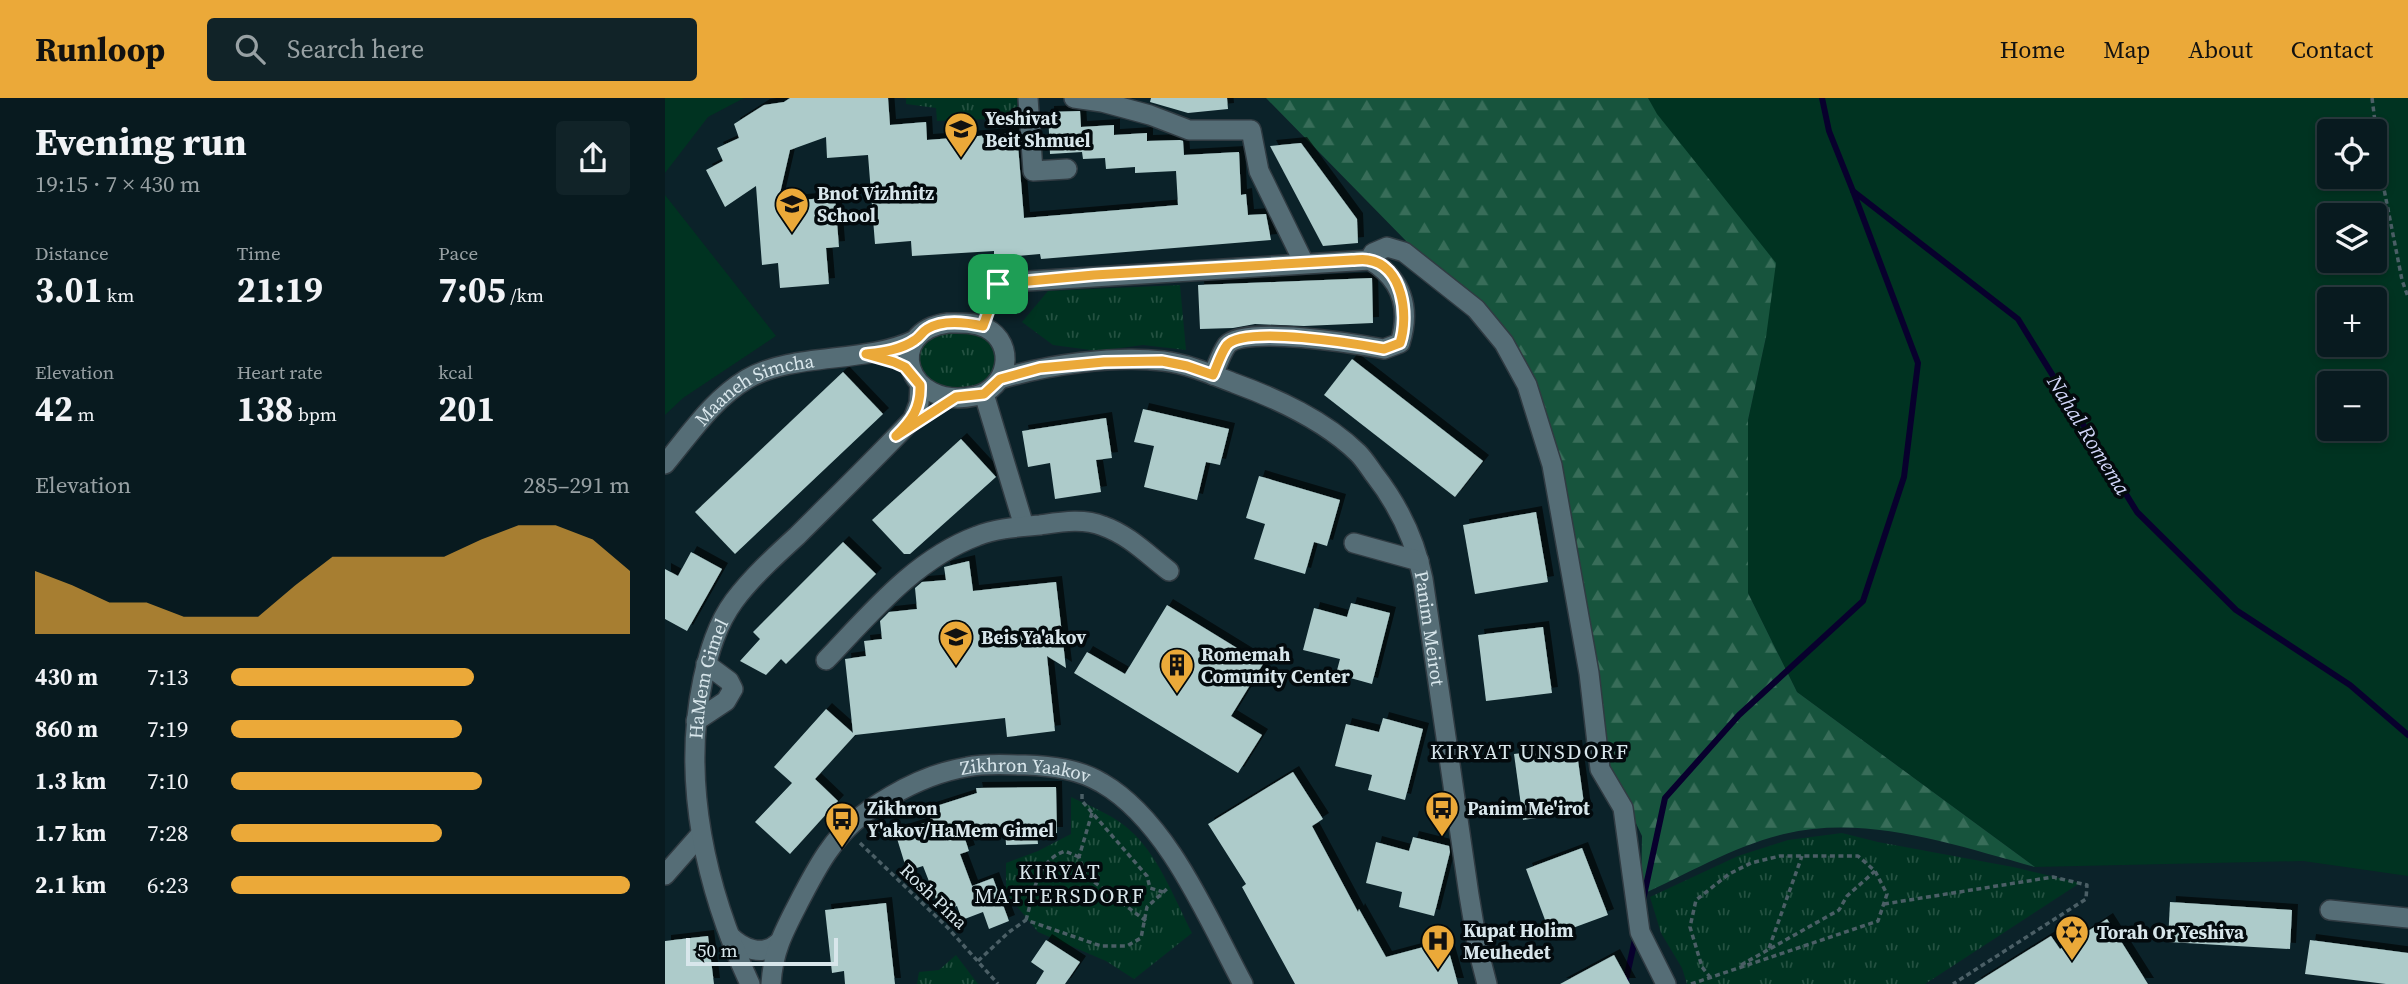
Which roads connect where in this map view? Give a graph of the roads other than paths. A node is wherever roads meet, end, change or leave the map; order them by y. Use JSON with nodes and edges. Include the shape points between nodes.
{"nodes":[{"id":1,"x":1028,"y":98,"type":"edge"},
{"id":2,"x":1074,"y":98,"type":"edge"},
{"id":3,"x":1067,"y":169,"type":"dead end"},
{"id":4,"x":1370,"y":260,"type":"junction"},
{"id":5,"x":1304,"y":262,"type":"junction"},
{"id":6,"x":1028,"y":281,"type":"road end"},
{"id":7,"x":915,"y":340,"type":"junction"},
{"id":8,"x":1002,"y":343,"type":"junction"},
{"id":9,"x":866,"y":354,"type":"junction"},
{"id":10,"x":1055,"y":365,"type":"junction"},
{"id":11,"x":1213,"y":375,"type":"junction"},
{"id":12,"x":1000,"y":379,"type":"junction"},
{"id":13,"x":916,"y":380,"type":"junction"},
{"id":14,"x":984,"y":394,"type":"junction"},
{"id":15,"x":956,"y":397,"type":"junction"},
{"id":16,"x":896,"y":436,"type":"junction"},
{"id":17,"x":665,"y":464,"type":"edge"},
{"id":18,"x":1024,"y":526,"type":"junction"},
{"id":19,"x":1354,"y":543,"type":"dead end"},
{"id":20,"x":1419,"y":561,"type":"junction"},
{"id":21,"x":1168,"y":572,"type":"dead end"},
{"id":22,"x":826,"y":660,"type":"dead end"},
{"id":23,"x":706,"y":664,"type":"junction"},
{"id":24,"x":696,"y":721,"type":"junction"},
{"id":25,"x":701,"y":834,"type":"junction"},
{"id":26,"x":665,"y":875,"type":"edge"},
{"id":27,"x":2330,"y":910,"type":"dead end"},
{"id":28,"x":2408,"y":918,"type":"edge"},
{"id":29,"x":728,"y":934,"type":"junction"},
{"id":30,"x":778,"y":943,"type":"junction"},
{"id":31,"x":751,"y":984,"type":"edge"},
{"id":32,"x":771,"y":984,"type":"edge"},
{"id":33,"x":1243,"y":984,"type":"edge"},
{"id":34,"x":1487,"y":984,"type":"edge"},
{"id":35,"x":1666,"y":984,"type":"edge"}],
"edges":[{"from":1,"to":3,"type":"street","via":[[1033,172]]},
{"from":2,"to":5,"type":"street","via":[[1150,114],[1189,130],[1251,130],[1259,172]]},
{"from":4,"to":5,"type":"street"},
{"from":4,"to":11,"type":"street","via":[[1386,269],[1400,287],[1404,329],[1400,343],[1384,349],[1271,335],[1240,337],[1228,345]]},
{"from":4,"to":35,"type":"street","via":[[1373,253],[1387,247],[1404,252],[1476,309],[1504,343],[1527,385],[1552,465],[1589,673],[1600,769],[1623,808],[1640,932]]},
{"from":5,"to":6,"type":"street"},
{"from":7,"to":8,"type":"street","via":[[936,325],[970,323],[983,326]]},
{"from":7,"to":9,"type":"street","name":"Maaneh Simcha"},
{"from":7,"to":13,"type":"street","via":[[910,365]]},
{"from":8,"to":10,"type":"street","name":"Panim Meirot"},
{"from":8,"to":12,"type":"street","via":[[1006,355]]},
{"from":9,"to":13,"type":"street","name":"Maaneh Simcha","via":[[894,362]]},
{"from":9,"to":17,"type":"street","name":"Maaneh Simcha","via":[[786,366],[748,378],[710,410]]},
{"from":10,"to":11,"type":"street","name":"Panim Meirot","via":[[1162,361]]},
{"from":10,"to":12,"type":"street","name":"Panim Meirot"},
{"from":11,"to":20,"type":"street","name":"Panim Meirot","via":[[1268,395],[1318,422],[1359,454],[1403,518]]},
{"from":12,"to":14,"type":"street"},
{"from":13,"to":15,"type":"street","via":[[936,396]]},
{"from":13,"to":16,"type":"street","name":"HaMem Gimel","via":[[919,403],[913,419]]},
{"from":14,"to":15,"type":"street"},
{"from":14,"to":18,"type":"street"},
{"from":15,"to":16,"type":"street","name":"HaMem Gimel"},
{"from":16,"to":23,"type":"street","name":"HaMem Gimel","via":[[734,601],[718,627]]},
{"from":18,"to":21,"type":"street","via":[[1074,521],[1102,525],[1125,536]]},
{"from":18,"to":22,"type":"street","via":[[976,536],[943,551],[895,587]]},
{"from":19,"to":20,"type":"street"},
{"from":20,"to":34,"type":"street","name":"Panim Meirot","via":[[1469,895]]},
{"from":23,"to":24,"type":"street","name":"HaMem Gimel"},
{"from":23,"to":24,"type":"street","via":[[733,689],[726,701]]},
{"from":24,"to":25,"type":"street","name":"HaMem Gimel","via":[[694,765]]},
{"from":25,"to":26,"type":"street"},
{"from":25,"to":29,"type":"street","name":"HaMem Gimel"},
{"from":27,"to":28,"type":"street"},
{"from":29,"to":30,"type":"street","via":[[753,950],[768,950]]},
{"from":29,"to":31,"type":"street","name":"HaMem Gimel"},
{"from":30,"to":32,"type":"street","name":"Zikhron Yaakov"},
{"from":30,"to":33,"type":"street","name":"Zikhron Yaakov","via":[[830,848],[880,803],[912,785],[968,766],[1046,766],[1074,771],[1121,795],[1164,842]]}]}
